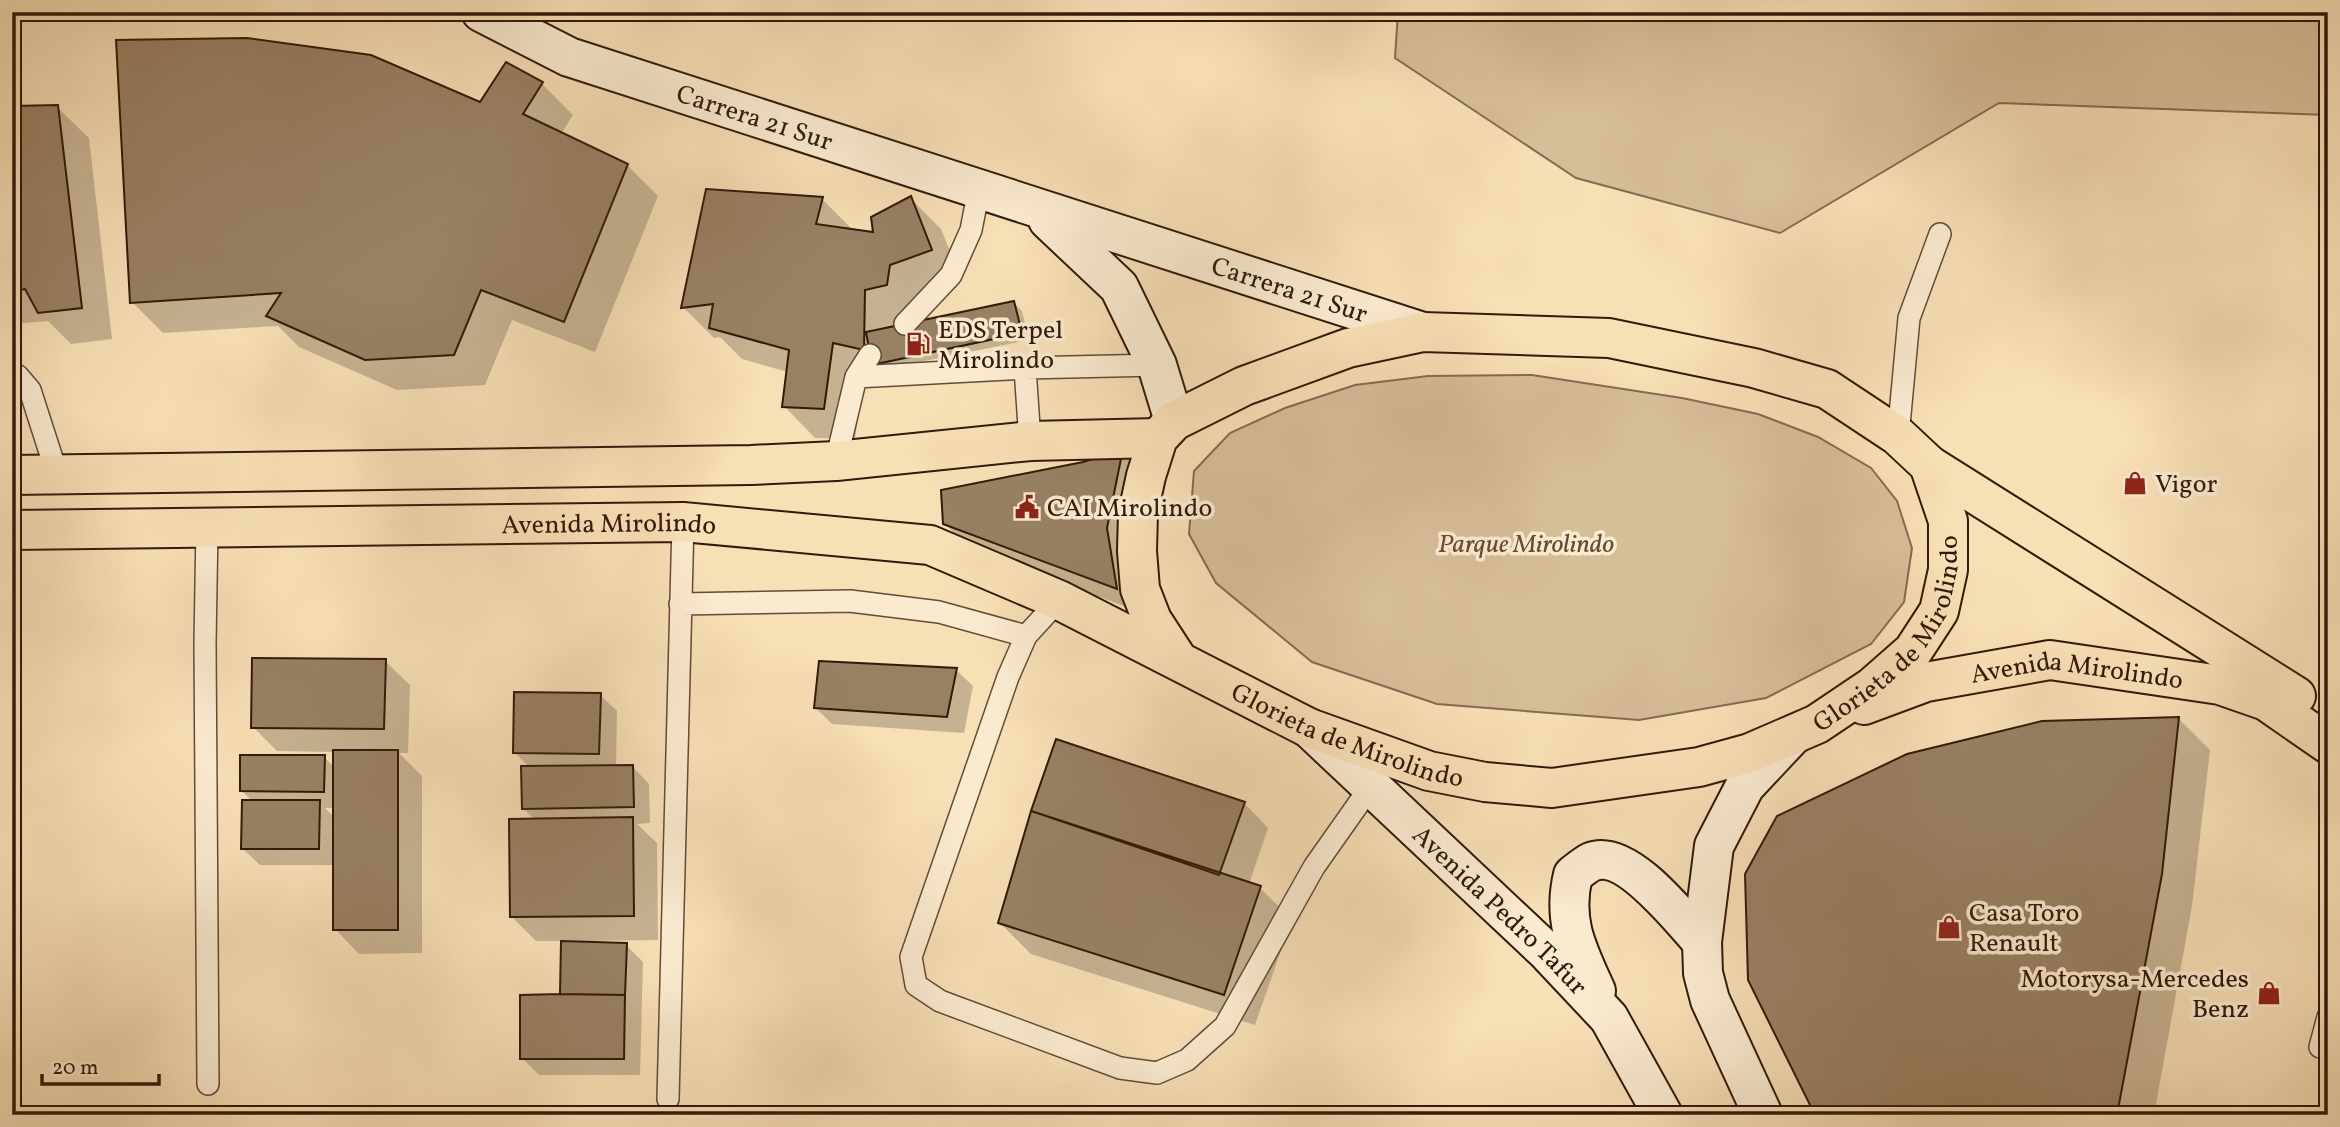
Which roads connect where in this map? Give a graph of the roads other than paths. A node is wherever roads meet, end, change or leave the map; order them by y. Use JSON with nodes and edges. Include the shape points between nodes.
{"nodes":[{"id":1,"x":481,"y":12,"type":"edge"},
{"id":2,"x":979,"y":189,"type":"junction"},
{"id":3,"x":1036,"y":209,"type":"junction"},
{"id":4,"x":1940,"y":234,"type":"dead end"},
{"id":5,"x":905,"y":324,"type":"dead end"},
{"id":6,"x":1423,"y":332,"type":"junction"},
{"id":7,"x":870,"y":355,"type":"dead end"},
{"id":8,"x":1157,"y":365,"type":"junction"},
{"id":9,"x":1025,"y":368,"type":"junction"},
{"id":10,"x":12,"y":377,"type":"edge"},
{"id":11,"x":856,"y":377,"type":"junction"},
{"id":12,"x":1166,"y":429,"type":"junction"},
{"id":13,"x":1898,"y":436,"type":"junction"},
{"id":14,"x":1030,"y":441,"type":"junction"},
{"id":15,"x":836,"y":461,"type":"junction"},
{"id":16,"x":1929,"y":465,"type":"junction"},
{"id":17,"x":57,"y":474,"type":"junction"},
{"id":18,"x":12,"y":475,"type":"edge"},
{"id":19,"x":683,"y":522,"type":"junction"},
{"id":20,"x":207,"y":527,"type":"junction"},
{"id":21,"x":12,"y":530,"type":"edge"},
{"id":22,"x":1059,"y":600,"type":"junction"},
{"id":23,"x":680,"y":604,"type":"junction"},
{"id":24,"x":1026,"y":636,"type":"junction"},
{"id":25,"x":1178,"y":660,"type":"junction"},
{"id":26,"x":2328,"y":715,"type":"edge"},
{"id":27,"x":1309,"y":728,"type":"junction"},
{"id":28,"x":1804,"y":730,"type":"junction"},
{"id":29,"x":2328,"y":744,"type":"edge"},
{"id":30,"x":1371,"y":786,"type":"junction"},
{"id":31,"x":1703,"y":942,"type":"junction"},
{"id":32,"x":2328,"y":1017,"type":"edge"},
{"id":33,"x":1609,"y":1018,"type":"junction"},
{"id":34,"x":2320,"y":1047,"type":"dead end"},
{"id":35,"x":208,"y":1084,"type":"dead end"},
{"id":36,"x":668,"y":1100,"type":"dead end"},
{"id":37,"x":1663,"y":1115,"type":"edge"},
{"id":38,"x":1763,"y":1115,"type":"edge"}],
"edges":[{"from":1,"to":2,"type":"main road","name":"Carrera 21 Sur","via":[[569,57]]},
{"from":2,"to":3,"type":"main road","name":"Carrera 21 Sur"},
{"from":2,"to":5,"type":"lane","via":[[971,230],[951,275]]},
{"from":3,"to":6,"type":"main road","name":"Carrera 21 Sur"},
{"from":3,"to":8,"type":"main road","name":"Carrera 21 Sur","via":[[1119,287]]},
{"from":4,"to":13,"type":"lane","via":[[1909,318]]},
{"from":6,"to":12,"type":"main road","name":"Glorieta de Mirolindo","via":[[1348,348],[1244,386]]},
{"from":6,"to":13,"type":"main road","name":"Glorieta de Mirolindo","via":[[1609,338],[1706,356],[1827,389]]},
{"from":7,"to":11,"type":"lane"},
{"from":8,"to":9,"type":"lane"},
{"from":8,"to":12,"type":"main road","name":"Carrera 21 Sur"},
{"from":9,"to":11,"type":"lane"},
{"from":9,"to":14,"type":"lane"},
{"from":10,"to":17,"type":"lane","via":[[18,376],[30,390]]},
{"from":11,"to":15,"type":"lane"},
{"from":12,"to":14,"type":"main road"},
{"from":12,"to":25,"type":"main road","name":"Glorieta de Mirolindo","via":[[1146,476],[1138,513],[1137,551],[1140,589],[1152,620]]},
{"from":13,"to":16,"type":"main road","name":"Glorieta de Mirolindo"},
{"from":14,"to":15,"type":"main road"},
{"from":15,"to":17,"type":"main road"},
{"from":16,"to":26,"type":"main road","name":"Avenida Mirolindo"},
{"from":16,"to":28,"type":"main road","name":"Glorieta de Mirolindo","via":[[1948,521],[1948,570],[1939,611],[1913,651],[1872,687]]},
{"from":17,"to":18,"type":"main road"},
{"from":19,"to":20,"type":"main road","name":"Avenida Mirolindo"},
{"from":19,"to":22,"type":"main road","name":"Avenida Mirolindo","via":[[930,545]]},
{"from":19,"to":23,"type":"lane"},
{"from":20,"to":21,"type":"main road","name":"Avenida Mirolindo"},
{"from":20,"to":35,"type":"lane"},
{"from":22,"to":24,"type":"lane"},
{"from":22,"to":25,"type":"main road","name":"Avenida Mirolindo"},
{"from":23,"to":24,"type":"lane","via":[[850,601],[939,612]]},
{"from":23,"to":36,"type":"lane"},
{"from":24,"to":30,"type":"lane","via":[[911,957],[916,985],[940,1001],[1120,1068],[1157,1073],[1187,1060],[1225,1026],[1314,866]]},
{"from":25,"to":27,"type":"main road","name":"Glorieta de Mirolindo"},
{"from":27,"to":28,"type":"main road","name":"Glorieta de Mirolindo","via":[[1430,771],[1552,788],[1699,768]]},
{"from":27,"to":30,"type":"main road","name":"Avenida Pedro Tafur"},
{"from":28,"to":29,"type":"main road","name":"Avenida Mirolindo","via":[[1926,682],[2050,660],[2220,685],[2266,701]]},
{"from":28,"to":31,"type":"main road","via":[[1745,786],[1714,846]]},
{"from":30,"to":33,"type":"main road","name":"Avenida Pedro Tafur"},
{"from":31,"to":33,"type":"main road","via":[[1659,894],[1611,861],[1592,861],[1573,875],[1568,923]]},
{"from":31,"to":38,"type":"main road","via":[[1703,973],[1710,1000]]},
{"from":32,"to":34,"type":"lane"},
{"from":33,"to":37,"type":"main road","name":"Avenida Pedro Tafur"}]}
